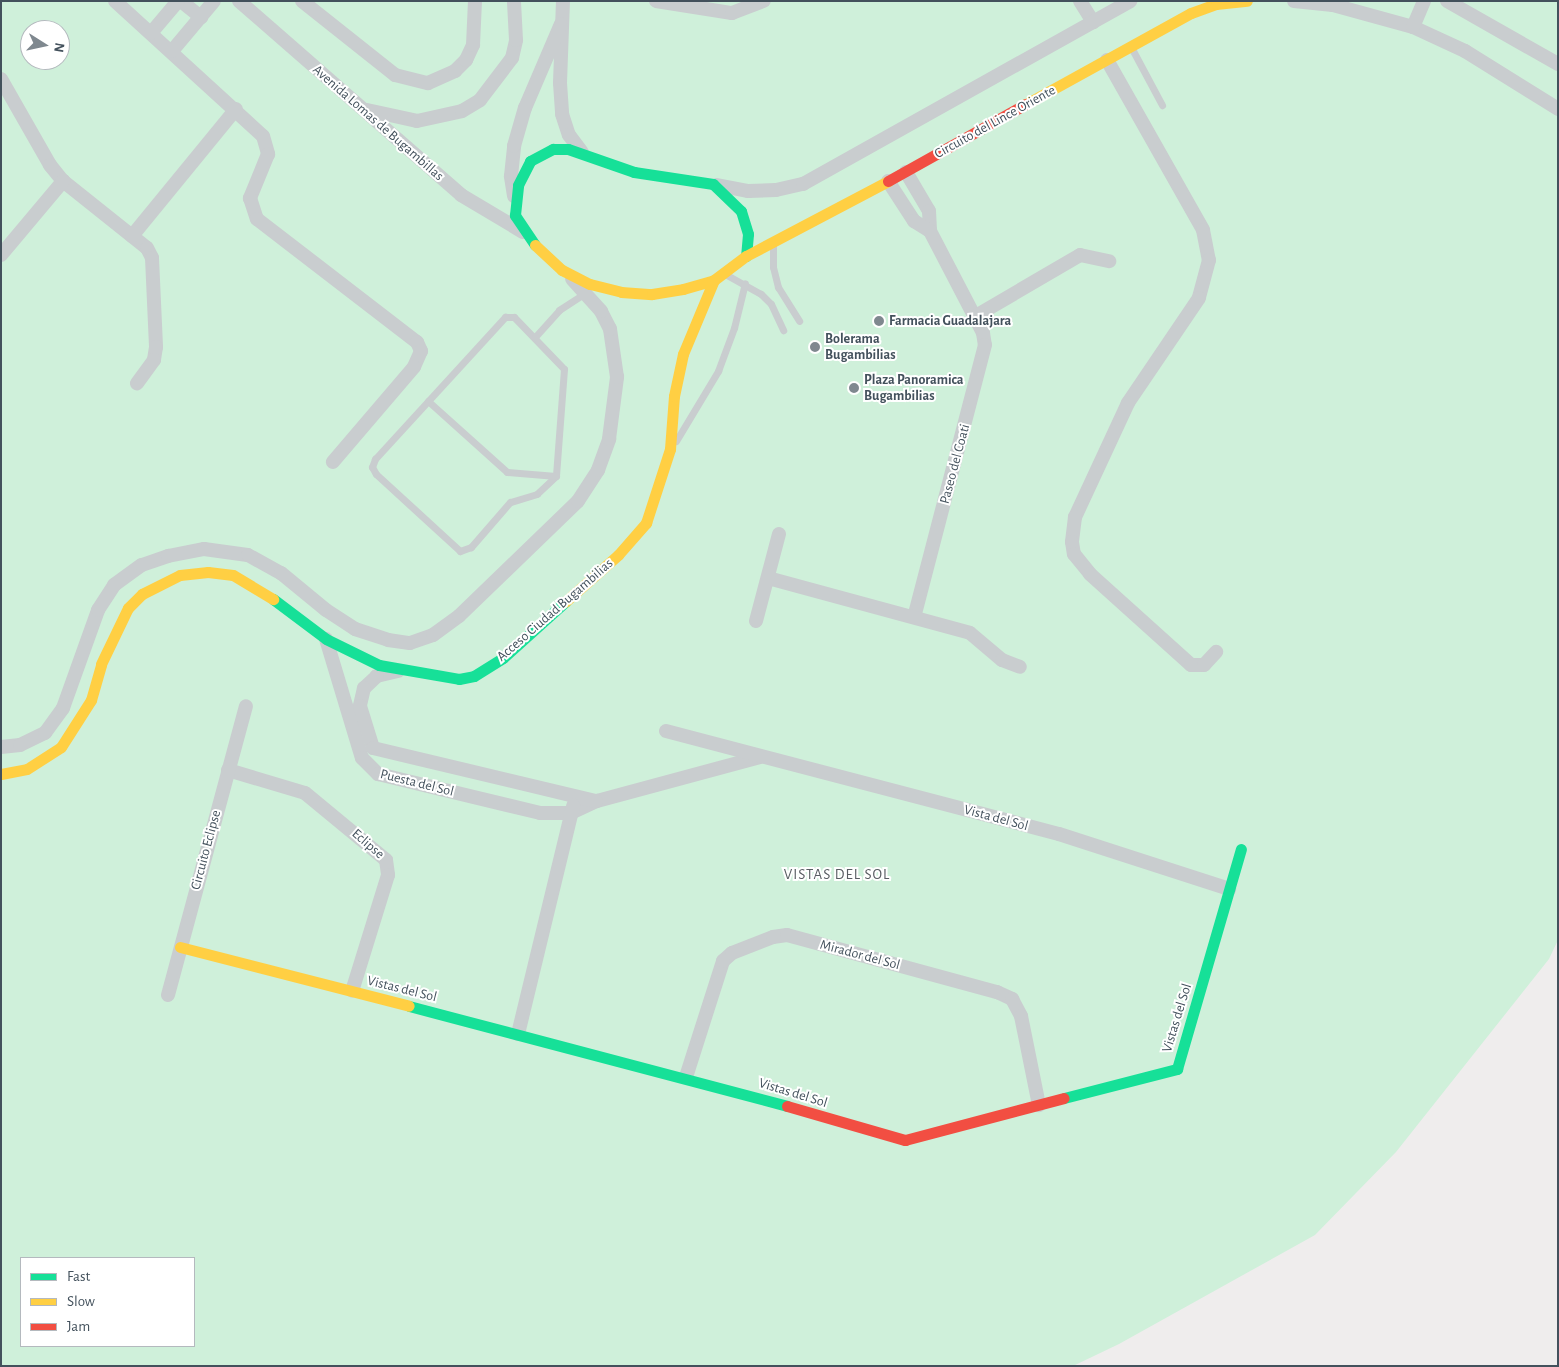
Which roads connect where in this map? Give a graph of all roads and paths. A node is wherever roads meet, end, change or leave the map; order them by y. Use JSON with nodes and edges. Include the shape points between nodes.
{"nodes":[{"id":1,"x":116,"y":1,"type":"edge"},
{"id":2,"x":180,"y":1,"type":"edge"},
{"id":3,"x":214,"y":1,"type":"edge"},
{"id":4,"x":239,"y":1,"type":"edge"},
{"id":5,"x":302,"y":1,"type":"edge"},
{"id":6,"x":476,"y":1,"type":"edge"},
{"id":7,"x":514,"y":1,"type":"edge"},
{"id":8,"x":563,"y":1,"type":"edge"},
{"id":9,"x":656,"y":1,"type":"edge"},
{"id":10,"x":764,"y":1,"type":"edge"},
{"id":11,"x":1080,"y":1,"type":"edge"},
{"id":12,"x":1130,"y":1,"type":"edge"},
{"id":13,"x":1247,"y":1,"type":"edge"},
{"id":14,"x":1294,"y":1,"type":"edge"},
{"id":15,"x":1424,"y":1,"type":"edge"},
{"id":16,"x":1447,"y":1,"type":"edge"},
{"id":17,"x":201,"y":17,"type":"junction"},
{"id":18,"x":1093,"y":22,"type":"junction"},
{"id":19,"x":562,"y":24,"type":"junction"},
{"id":20,"x":1413,"y":27,"type":"junction"},
{"id":21,"x":151,"y":33,"type":"junction"},
{"id":22,"x":1131,"y":46,"type":"junction"},
{"id":23,"x":172,"y":52,"type":"junction"},
{"id":24,"x":1107,"y":60,"type":"junction"},
{"id":25,"x":1558,"y":64,"type":"edge"},
{"id":26,"x":1,"y":79,"type":"edge"},
{"id":27,"x":1162,"y":106,"type":"dead end"},
{"id":28,"x":361,"y":108,"type":"junction"},
{"id":29,"x":236,"y":109,"type":"junction"},
{"id":30,"x":1558,"y":109,"type":"edge"},
{"id":31,"x":582,"y":152,"type":"junction"},
{"id":32,"x":906,"y":172,"type":"junction"},
{"id":33,"x":63,"y":181,"type":"junction"},
{"id":34,"x":888,"y":181,"type":"junction"},
{"id":35,"x":713,"y":184,"type":"junction"},
{"id":36,"x":515,"y":200,"type":"junction"},
{"id":37,"x":930,"y":231,"type":"junction"},
{"id":38,"x":524,"y":232,"type":"junction"},
{"id":39,"x":132,"y":236,"type":"junction"},
{"id":40,"x":773,"y":243,"type":"junction"},
{"id":41,"x":1,"y":255,"type":"edge"},
{"id":42,"x":746,"y":256,"type":"junction"},
{"id":43,"x":1109,"y":261,"type":"dead end"},
{"id":44,"x":562,"y":270,"type":"junction"},
{"id":45,"x":718,"y":276,"type":"junction"},
{"id":46,"x":745,"y":282,"type":"junction"},
{"id":47,"x":585,"y":292,"type":"junction"},
{"id":48,"x":974,"y":317,"type":"junction"},
{"id":49,"x":799,"y":321,"type":"dead end"},
{"id":50,"x":783,"y":330,"type":"dead end"},
{"id":51,"x":536,"y":338,"type":"junction"},
{"id":52,"x":137,"y":383,"type":"dead end"},
{"id":53,"x":428,"y":401,"type":"junction"},
{"id":54,"x":670,"y":450,"type":"junction"},
{"id":55,"x":333,"y":462,"type":"dead end"},
{"id":56,"x":556,"y":476,"type":"junction"},
{"id":57,"x":779,"y":534,"type":"dead end"},
{"id":58,"x":768,"y":578,"type":"junction"},
{"id":59,"x":914,"y":618,"type":"junction"},
{"id":60,"x":756,"y":621,"type":"dead end"},
{"id":61,"x":326,"y":639,"type":"junction"},
{"id":62,"x":1216,"y":652,"type":"dead end"},
{"id":63,"x":1020,"y":667,"type":"dead end"},
{"id":64,"x":401,"y":671,"type":"junction"},
{"id":65,"x":246,"y":706,"type":"dead end"},
{"id":66,"x":666,"y":731,"type":"dead end"},
{"id":67,"x":1,"y":746,"type":"edge"},
{"id":68,"x":373,"y":748,"type":"junction"},
{"id":69,"x":761,"y":756,"type":"junction"},
{"id":70,"x":362,"y":758,"type":"junction"},
{"id":71,"x":406,"y":758,"type":"junction"},
{"id":72,"x":228,"y":770,"type":"junction"},
{"id":73,"x":1,"y":774,"type":"edge"},
{"id":74,"x":401,"y":780,"type":"junction"},
{"id":75,"x":575,"y":798,"type":"junction"},
{"id":76,"x":597,"y":801,"type":"junction"},
{"id":77,"x":571,"y":813,"type":"junction"},
{"id":78,"x":1241,"y":849,"type":"dead end"},
{"id":79,"x":1229,"y":889,"type":"junction"},
{"id":80,"x":180,"y":947,"type":"junction"},
{"id":81,"x":352,"y":991,"type":"junction"},
{"id":82,"x":168,"y":995,"type":"dead end"},
{"id":83,"x":518,"y":1034,"type":"junction"},
{"id":84,"x":686,"y":1077,"type":"junction"},
{"id":85,"x":1039,"y":1105,"type":"junction"}],
"edges":[{"from":1,"to":21,"type":"street"},
{"from":2,"to":17,"type":"street"},
{"from":2,"to":21,"type":"street"},
{"from":3,"to":17,"type":"street"},
{"from":4,"to":28,"type":"street","name":"Avenida Lomas de Bugambillas"},
{"from":5,"to":6,"type":"street","via":[[395,75],[428,82],[455,72],[466,60],[473,45]]},
{"from":7,"to":28,"type":"street","via":[[516,40],[512,58],[480,100],[462,111],[417,121]]},
{"from":8,"to":19,"type":"street"},
{"from":9,"to":10,"type":"street","via":[[732,13]]},
{"from":11,"to":18,"type":"street"},
{"from":12,"to":18,"type":"street"},
{"from":13,"to":22,"type":"street","name":"Circuito del Lince Oriente","via":[[1216,4],[1191,13]]},
{"from":14,"to":20,"type":"street","via":[[1332,5]]},
{"from":15,"to":20,"type":"street"},
{"from":16,"to":25,"type":"street","via":[[1475,14]]},
{"from":17,"to":23,"type":"street"},
{"from":18,"to":35,"type":"street","via":[[803,184],[776,190],[748,191]]},
{"from":19,"to":31,"type":"street","via":[[562,114],[569,134]]},
{"from":19,"to":36,"type":"street","via":[[525,108],[514,146],[511,176]]},
{"from":20,"to":30,"type":"street","via":[[1465,51]]},
{"from":21,"to":23,"type":"street"},
{"from":22,"to":24,"type":"street","name":"Circuito del Lince Oriente"},
{"from":22,"to":27,"type":"lane"},
{"from":23,"to":29,"type":"street"},
{"from":24,"to":32,"type":"street","name":"Circuito del Lince Oriente"},
{"from":24,"to":62,"type":"street","via":[[1203,230],[1209,260],[1199,298],[1128,403],[1075,517],[1074,554],[1090,574],[1191,665],[1204,665]]},
{"from":26,"to":33,"type":"street","via":[[50,165]]},
{"from":28,"to":38,"type":"street","name":"Avenida Lomas de Bugambillas","via":[[461,195]]},
{"from":29,"to":39,"type":"street"},
{"from":29,"to":55,"type":"street","via":[[267,144],[266,164],[253,185],[250,198],[257,219],[411,337],[421,351],[414,368]]},
{"from":31,"to":35,"type":"street","via":[[634,172]]},
{"from":31,"to":36,"type":"street","via":[[553,149],[530,161],[518,185]]},
{"from":32,"to":34,"type":"street","name":"Circuito del Lince Oriente"},
{"from":32,"to":37,"type":"street","name":"Paseo del Coati","via":[[928,211]]},
{"from":33,"to":39,"type":"street"},
{"from":33,"to":41,"type":"street"},
{"from":34,"to":37,"type":"street","name":"Paseo del Coati","via":[[914,221]]},
{"from":34,"to":40,"type":"street","name":"Circuito del Lince Oriente"},
{"from":35,"to":42,"type":"street","via":[[730,196],[741,211],[748,234]]},
{"from":36,"to":38,"type":"street","via":[[515,215]]},
{"from":37,"to":48,"type":"street","name":"Paseo del Coati"},
{"from":38,"to":44,"type":"street","via":[[544,256]]},
{"from":39,"to":52,"type":"street","via":[[147,248],[155,276],[155,354]]},
{"from":40,"to":42,"type":"street","name":"Circuito del Lince Oriente"},
{"from":40,"to":49,"type":"lane","via":[[778,287]]},
{"from":42,"to":45,"type":"street","name":"Circuito del Lince Oriente"},
{"from":43,"to":48,"type":"street","via":[[1080,255]]},
{"from":44,"to":45,"type":"street","via":[[590,284],[621,292],[652,294],[683,290]]},
{"from":44,"to":47,"type":"street"},
{"from":45,"to":46,"type":"lane"},
{"from":45,"to":54,"type":"street","name":"Acceso Ciudad Bugambilias","via":[[683,354],[674,396]]},
{"from":46,"to":50,"type":"lane","via":[[771,304]]},
{"from":46,"to":54,"type":"lane","via":[[734,328],[718,371]]},
{"from":47,"to":51,"type":"lane","via":[[559,310]]},
{"from":47,"to":67,"type":"street","via":[[601,311],[610,329],[618,377],[609,439],[598,470],[578,501],[548,534],[459,616],[433,635],[410,643],[388,640],[355,628],[326,610],[281,573],[248,555],[204,549],[168,556],[142,564],[114,585],[98,610],[63,708],[45,733],[20,745]]},
{"from":48,"to":59,"type":"street","name":"Paseo del Coati","via":[[983,333],[982,365]]},
{"from":51,"to":53,"type":"lane","via":[[514,317],[505,317]]},
{"from":51,"to":56,"type":"lane","via":[[565,372]]},
{"from":53,"to":56,"type":"lane","via":[[507,472]]},
{"from":53,"to":56,"type":"lane","via":[[375,459],[372,467],[457,550],[468,550],[510,502],[536,494]]},
{"from":54,"to":64,"type":"street","name":"Acceso Ciudad Bugambilias","via":[[646,522],[618,555],[503,658],[474,676],[459,679]]},
{"from":57,"to":58,"type":"street"},
{"from":58,"to":59,"type":"street"},
{"from":58,"to":60,"type":"street"},
{"from":59,"to":63,"type":"street","via":[[970,633],[1002,660]]},
{"from":61,"to":64,"type":"street","name":"Acceso Ciudad Bugambilias","via":[[379,665]]},
{"from":61,"to":70,"type":"street"},
{"from":61,"to":73,"type":"street","name":"Acceso Ciudad Bugambilias","via":[[252,584],[233,575],[208,572],[180,575],[142,594],[128,608],[100,664],[91,700],[61,747],[27,769]]},
{"from":64,"to":68,"type":"street","name":"Puesta del Sol","via":[[377,676],[364,688],[360,706]]},
{"from":65,"to":72,"type":"street","name":"Circuito Eclipse"},
{"from":66,"to":69,"type":"street","name":"Vista del Sol"},
{"from":68,"to":70,"type":"street"},
{"from":68,"to":71,"type":"street","name":"Puesta del Sol"},
{"from":69,"to":76,"type":"street"},
{"from":69,"to":79,"type":"street","name":"Vista del Sol","via":[[1059,834]]},
{"from":70,"to":74,"type":"street","name":"Puesta del Sol","via":[[373,772]]},
{"from":71,"to":74,"type":"street"},
{"from":71,"to":75,"type":"street","name":"Puesta del Sol"},
{"from":72,"to":80,"type":"street","name":"Circuito Eclipse"},
{"from":72,"to":81,"type":"street","name":"Eclipse","via":[[305,793],[386,860],[388,875]]},
{"from":74,"to":77,"type":"street","name":"Puesta del Sol","via":[[540,813]]},
{"from":75,"to":76,"type":"street"},
{"from":75,"to":77,"type":"street"},
{"from":76,"to":77,"type":"street"},
{"from":77,"to":83,"type":"street"},
{"from":78,"to":79,"type":"street","name":"Vistas del Sol"},
{"from":79,"to":85,"type":"street","name":"Vistas del Sol","via":[[1177,1069]]},
{"from":80,"to":81,"type":"street","name":"Vistas del Sol"},
{"from":80,"to":82,"type":"street","name":"Circuito Eclipse"},
{"from":81,"to":83,"type":"street","name":"Vistas del Sol"},
{"from":83,"to":84,"type":"street","name":"Vistas del Sol"},
{"from":84,"to":85,"type":"street","name":"Vistas del Sol","via":[[900,1141]]},
{"from":84,"to":85,"type":"street","name":"Mirador del Sol","via":[[723,961],[732,953],[787,935],[997,992],[1012,999],[1021,1016]]}]}
